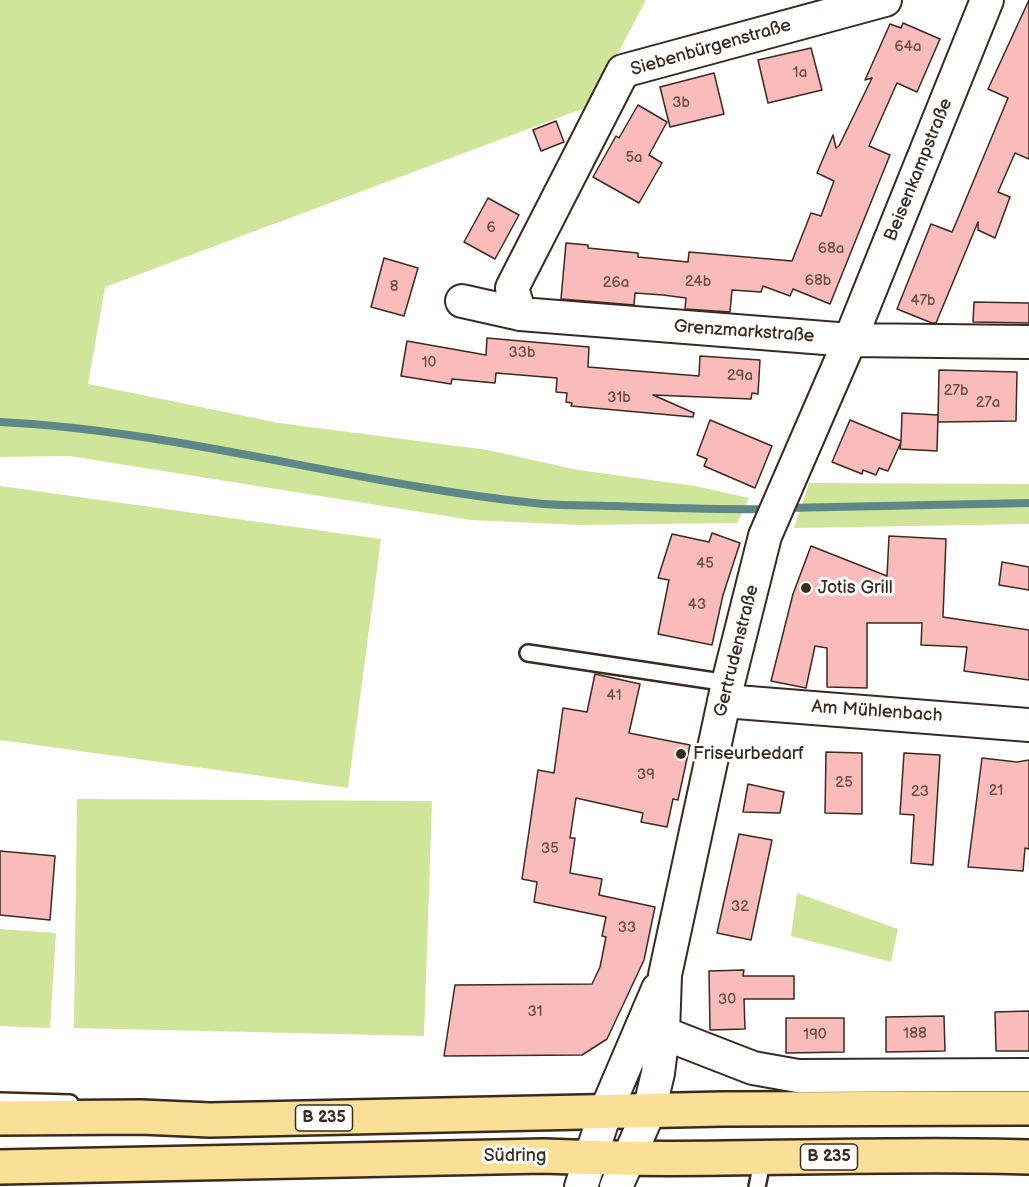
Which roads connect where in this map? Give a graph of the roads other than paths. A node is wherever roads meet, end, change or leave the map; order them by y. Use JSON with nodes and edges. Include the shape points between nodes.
{"nodes":[{"id":1,"x":885,"y":0,"type":"edge"},
{"id":2,"x":987,"y":0,"type":"edge"},
{"id":3,"x":462,"y":301,"type":"dead end"},
{"id":4,"x":520,"y":314,"type":"junction"},
{"id":5,"x":850,"y":340,"type":"junction"},
{"id":6,"x":1029,"y":342,"type":"edge"},
{"id":7,"x":528,"y":653,"type":"dead end"},
{"id":8,"x":726,"y":692,"type":"junction"},
{"id":9,"x":1029,"y":724,"type":"edge"},
{"id":10,"x":665,"y":975,"type":"junction"},
{"id":11,"x":663,"y":1033,"type":"junction"},
{"id":12,"x":1029,"y":1075,"type":"edge"},
{"id":13,"x":0,"y":1101,"type":"edge"},
{"id":14,"x":1029,"y":1108,"type":"edge"},
{"id":15,"x":649,"y":1111,"type":"junction"},
{"id":16,"x":606,"y":1113,"type":"junction"},
{"id":17,"x":141,"y":1117,"type":"junction"},
{"id":18,"x":0,"y":1118,"type":"edge"},
{"id":19,"x":1029,"y":1157,"type":"edge"},
{"id":20,"x":0,"y":1167,"type":"edge"},
{"id":21,"x":585,"y":1172,"type":"edge"},
{"id":22,"x":760,"y":1172,"type":"edge"},
{"id":23,"x":622,"y":1174,"type":"edge"}],
"edges":[{"from":1,"to":4,"type":"street","name":"Siebenbürgenstraße","via":[[623,71],[512,288]]},
{"from":2,"to":5,"type":"street","name":"Beisenkampstraße"},
{"from":3,"to":4,"type":"street","name":"Grenzmarkstraße"},
{"from":4,"to":5,"type":"street","name":"Grenzmarkstraße"},
{"from":5,"to":6,"type":"street","name":"Grenzmarkstraße"},
{"from":5,"to":8,"type":"street","name":"Gertrudenstraße","via":[[765,537]]},
{"from":7,"to":8,"type":"lane"},
{"from":8,"to":9,"type":"street","name":"Am Mühlenbach"},
{"from":8,"to":10,"type":"street","name":"Gertrudenstraße"},
{"from":10,"to":11,"type":"street","name":"Gertrudenstraße"},
{"from":10,"to":16,"type":"street","name":"Gertrudenstraße"},
{"from":11,"to":12,"type":"street","via":[[753,1068],[798,1076]]},
{"from":11,"to":15,"type":"street","name":"Gertrudenstraße"},
{"from":13,"to":17,"type":"lane","via":[[93,1105]]},
{"from":14,"to":15,"type":"main road","number":"B 235"},
{"from":15,"to":16,"type":"main road","number":"B 235"},
{"from":15,"to":23,"type":"street","name":"Gertrudenstraße"},
{"from":16,"to":17,"type":"main road","number":"B 235","via":[[210,1120]]},
{"from":16,"to":21,"type":"street","name":"Gertrudenstraße"},
{"from":17,"to":18,"type":"main road","number":"B 235"},
{"from":19,"to":22,"type":"main road","name":"Südring","number":"B 235"},
{"from":20,"to":21,"type":"main road","name":"Südring","number":"B 235","via":[[382,1157]]},
{"from":21,"to":23,"type":"main road","name":"Südring","number":"B 235"},
{"from":22,"to":23,"type":"main road","name":"Südring","number":"B 235"}]}
